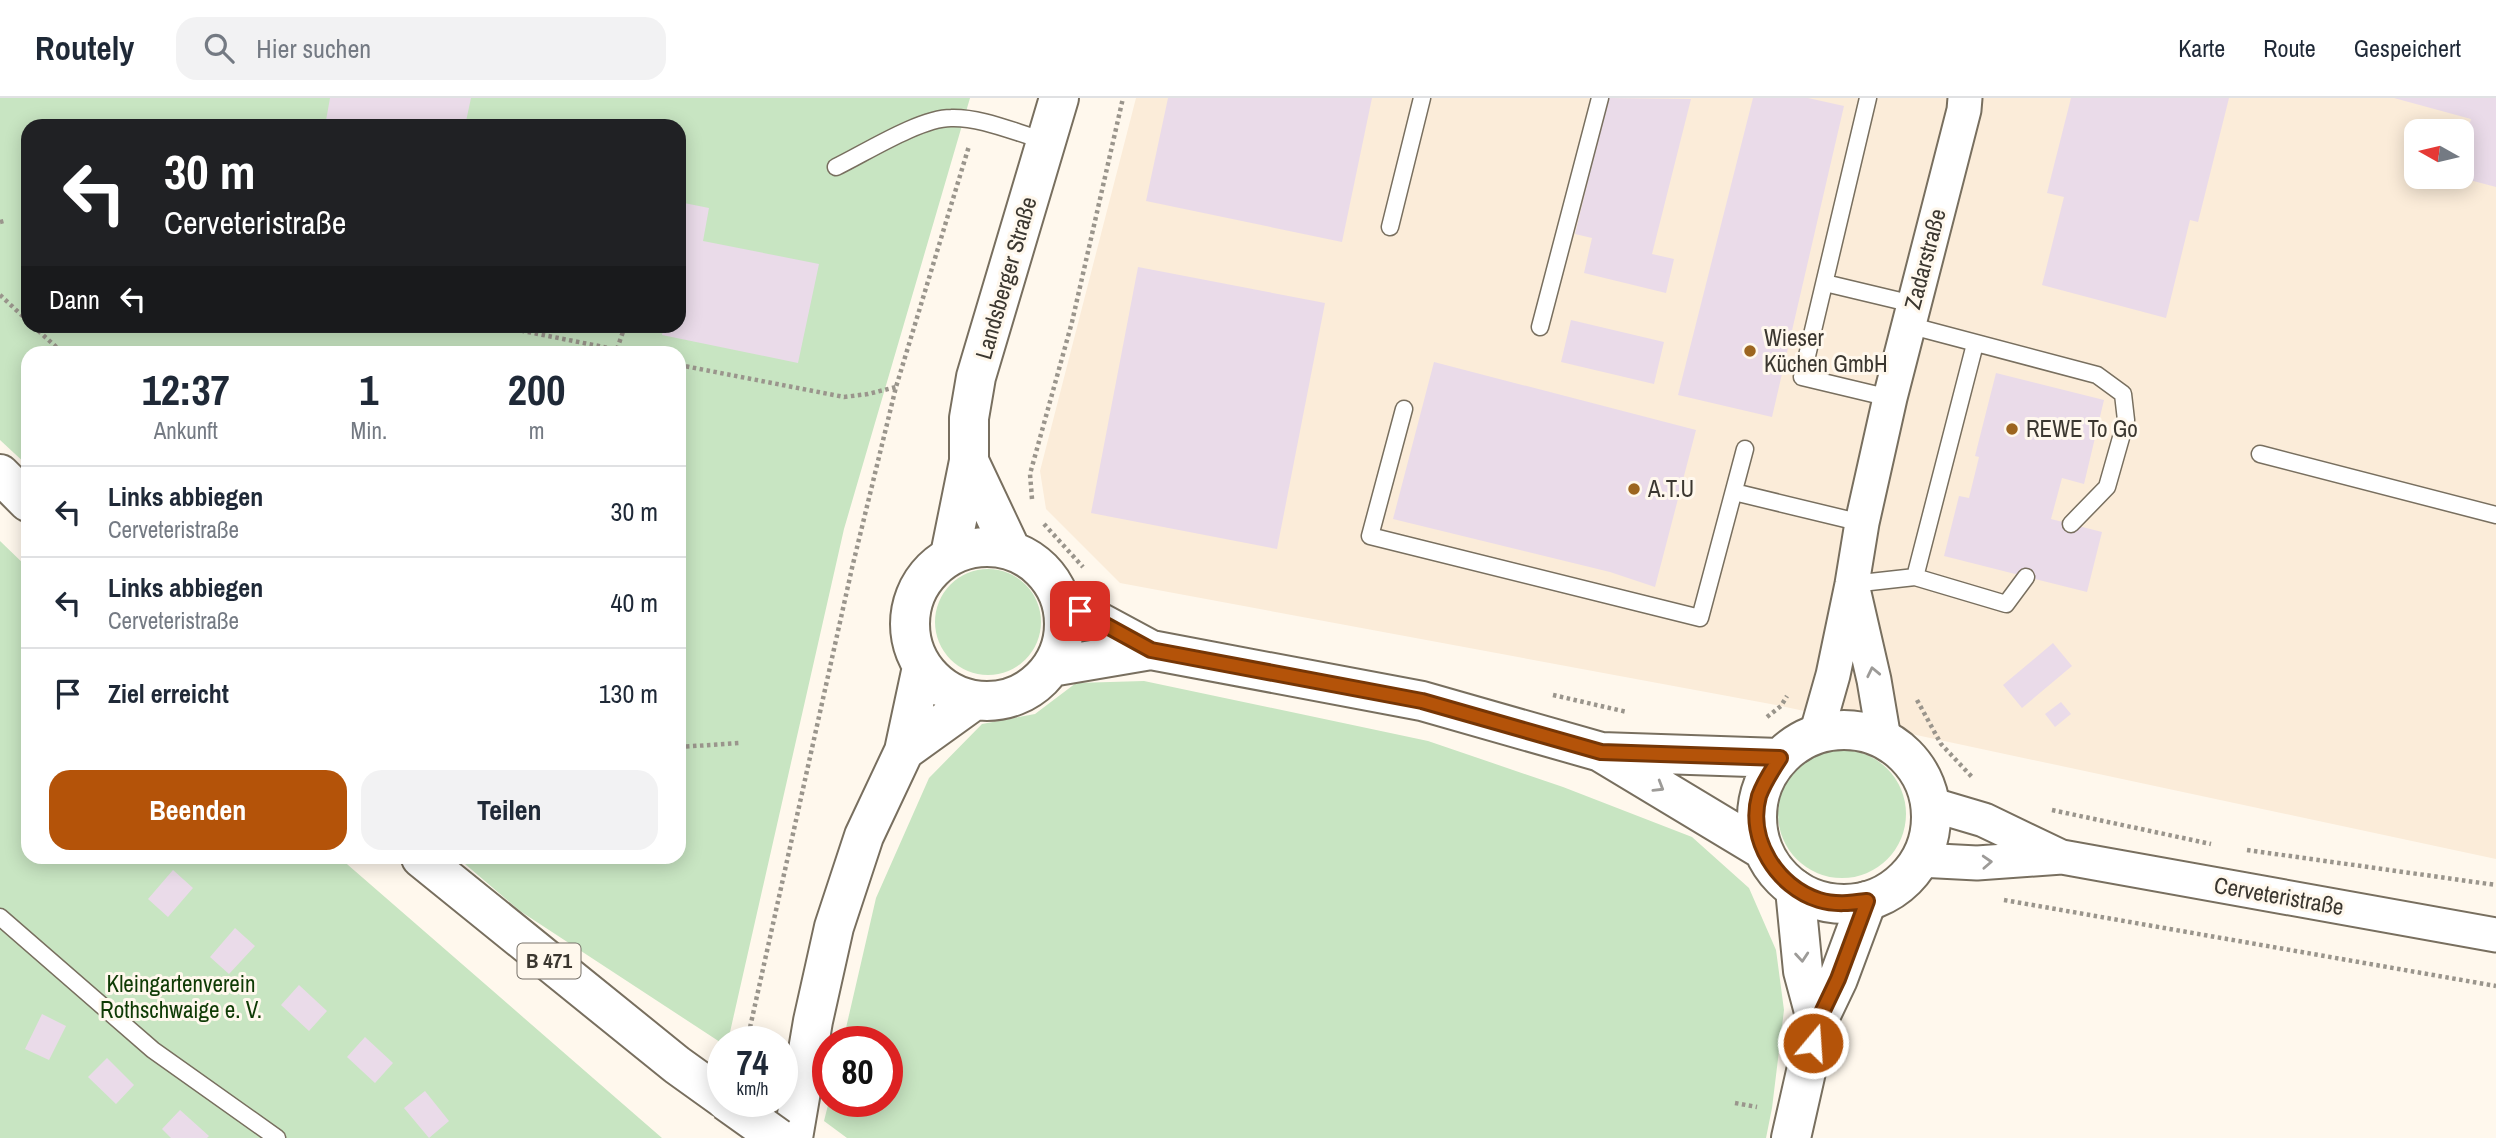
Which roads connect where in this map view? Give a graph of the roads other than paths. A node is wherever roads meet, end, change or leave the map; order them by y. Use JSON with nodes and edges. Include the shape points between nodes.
{"nodes":[{"id":1,"x":1059,"y":98,"type":"edge"},
{"id":2,"x":1422,"y":98,"type":"edge"},
{"id":3,"x":1600,"y":98,"type":"edge"},
{"id":4,"x":1868,"y":98,"type":"edge"},
{"id":5,"x":1965,"y":98,"type":"edge"},
{"id":6,"x":1046,"y":141,"type":"junction"},
{"id":7,"x":836,"y":167,"type":"dead end"},
{"id":8,"x":1390,"y":228,"type":"dead end"},
{"id":9,"x":1825,"y":283,"type":"junction"},
{"id":10,"x":1911,"y":314,"type":"junction"},
{"id":11,"x":1540,"y":327,"type":"dead end"},
{"id":12,"x":1975,"y":344,"type":"junction"},
{"id":13,"x":1890,"y":398,"type":"junction"},
{"id":14,"x":1404,"y":409,"type":"dead end"},
{"id":15,"x":1745,"y":449,"type":"dead end"},
{"id":16,"x":2260,"y":454,"type":"dead end"},
{"id":17,"x":969,"y":461,"type":"junction"},
{"id":18,"x":0,"y":474,"type":"edge"},
{"id":19,"x":1734,"y":492,"type":"junction"},
{"id":20,"x":21,"y":495,"type":"edge"},
{"id":21,"x":2496,"y":515,"type":"edge"},
{"id":22,"x":1862,"y":523,"type":"junction"},
{"id":23,"x":2071,"y":524,"type":"dead end"},
{"id":24,"x":1011,"y":550,"type":"junction"},
{"id":25,"x":950,"y":555,"type":"junction"},
{"id":26,"x":1915,"y":577,"type":"junction"},
{"id":27,"x":2026,"y":577,"type":"dead end"},
{"id":28,"x":1852,"y":584,"type":"junction"},
{"id":29,"x":1062,"y":601,"type":"junction"},
{"id":30,"x":1151,"y":650,"type":"junction"},
{"id":31,"x":922,"y":667,"type":"junction"},
{"id":32,"x":1051,"y":667,"type":"junction"},
{"id":33,"x":972,"y":702,"type":"junction"},
{"id":34,"x":1816,"y":735,"type":"junction"},
{"id":35,"x":1884,"y":739,"type":"junction"},
{"id":36,"x":904,"y":751,"type":"junction"},
{"id":37,"x":1601,"y":752,"type":"junction"},
{"id":38,"x":1780,"y":758,"type":"junction"},
{"id":39,"x":1930,"y":804,"type":"junction"},
{"id":40,"x":1763,"y":850,"type":"junction"},
{"id":41,"x":2062,"y":857,"type":"junction"},
{"id":42,"x":1919,"y":860,"type":"junction"},
{"id":43,"x":428,"y":864,"type":"edge"},
{"id":44,"x":1795,"y":889,"type":"junction"},
{"id":45,"x":1867,"y":901,"type":"junction"},
{"id":46,"x":0,"y":917,"type":"edge"},
{"id":47,"x":2496,"y":935,"type":"edge"},
{"id":48,"x":1817,"y":1023,"type":"junction"},
{"id":49,"x":707,"y":1086,"type":"edge"},
{"id":50,"x":749,"y":1117,"type":"edge"},
{"id":51,"x":277,"y":1138,"type":"edge"},
{"id":52,"x":778,"y":1138,"type":"edge"},
{"id":53,"x":793,"y":1138,"type":"edge"},
{"id":54,"x":1791,"y":1138,"type":"edge"}],
"edges":[{"from":1,"to":6,"type":"main road","name":"Landsberger Straße"},
{"from":2,"to":8,"type":"lane"},
{"from":3,"to":11,"type":"lane"},
{"from":4,"to":9,"type":"lane"},
{"from":5,"to":10,"type":"street","name":"Zadarstraße"},
{"from":6,"to":7,"type":"lane","via":[[949,117],[923,124]]},
{"from":6,"to":17,"type":"main road","name":"Landsberger Straße","via":[[976,377]]},
{"from":9,"to":10,"type":"lane"},
{"from":9,"to":13,"type":"lane","via":[[1802,377]]},
{"from":10,"to":12,"type":"lane"},
{"from":10,"to":13,"type":"street","name":"Zadarstraße"},
{"from":12,"to":23,"type":"lane","via":[[2097,375],[2123,394],[2126,420],[2107,487]]},
{"from":12,"to":26,"type":"lane"},
{"from":13,"to":22,"type":"street","name":"Zadarstraße"},
{"from":14,"to":19,"type":"lane","via":[[1370,537],[1700,618]]},
{"from":15,"to":19,"type":"lane"},
{"from":16,"to":21,"type":"lane"},
{"from":17,"to":24,"type":"main road","name":"Landsberger Straße"},
{"from":17,"to":25,"type":"main road","name":"Landsberger Straße"},
{"from":18,"to":20,"type":"main road"},
{"from":19,"to":22,"type":"lane"},
{"from":22,"to":28,"type":"street","name":"Zadarstraße"},
{"from":24,"to":25,"type":"main road","via":[[990,546]]},
{"from":24,"to":29,"type":"main road","via":[[1041,567]]},
{"from":25,"to":31,"type":"main road","via":[[930,572],[915,594],[910,620],[913,646]]},
{"from":26,"to":27,"type":"lane","via":[[2006,604]]},
{"from":26,"to":28,"type":"lane"},
{"from":28,"to":34,"type":"street","name":"Zadarstraße"},
{"from":35,"to":28,"type":"street","name":"Zadarstraße","one_way":true},
{"from":29,"to":30,"type":"main road"},
{"from":29,"to":32,"type":"main road","via":[[1064,636]]},
{"from":30,"to":32,"type":"main road"},
{"from":30,"to":37,"type":"main road","via":[[1422,701]]},
{"from":31,"to":33,"type":"main road","via":[[941,686]]},
{"from":31,"to":36,"type":"main road"},
{"from":32,"to":33,"type":"main road","via":[[1019,695]]},
{"from":33,"to":36,"type":"main road"},
{"from":34,"to":35,"type":"main road","via":[[1841,730]]},
{"from":34,"to":38,"type":"main road"},
{"from":35,"to":39,"type":"main road","via":[[1917,769]]},
{"from":36,"to":53,"type":"main road","via":[[864,836],[834,927]]},
{"from":37,"to":38,"type":"main road"},
{"from":37,"to":40,"type":"main road","one_way":true},
{"from":38,"to":40,"type":"main road","via":[[1759,799]]},
{"from":39,"to":41,"type":"street","name":"Cerveteristraße","via":[[1984,820]]},
{"from":39,"to":42,"type":"main road","via":[[1930,829]]},
{"from":40,"to":44,"type":"main road","via":[[1776,872]]},
{"from":42,"to":41,"type":"street","name":"Cerveteristraße","one_way":true,"via":[[1977,863]]},
{"from":41,"to":47,"type":"street","name":"Cerveteristraße"},
{"from":42,"to":45,"type":"main road","via":[[1887,892]]},
{"from":43,"to":49,"type":"main road","number":"B 471"},
{"from":44,"to":45,"type":"main road","via":[[1818,900]]},
{"from":44,"to":48,"type":"main road","one_way":true,"via":[[1803,971]]},
{"from":45,"to":48,"type":"main road"},
{"from":46,"to":51,"type":"lane","via":[[153,1050]]},
{"from":48,"to":54,"type":"main road"},
{"from":50,"to":52,"type":"main road","number":"B 471","bridge":true}]}
